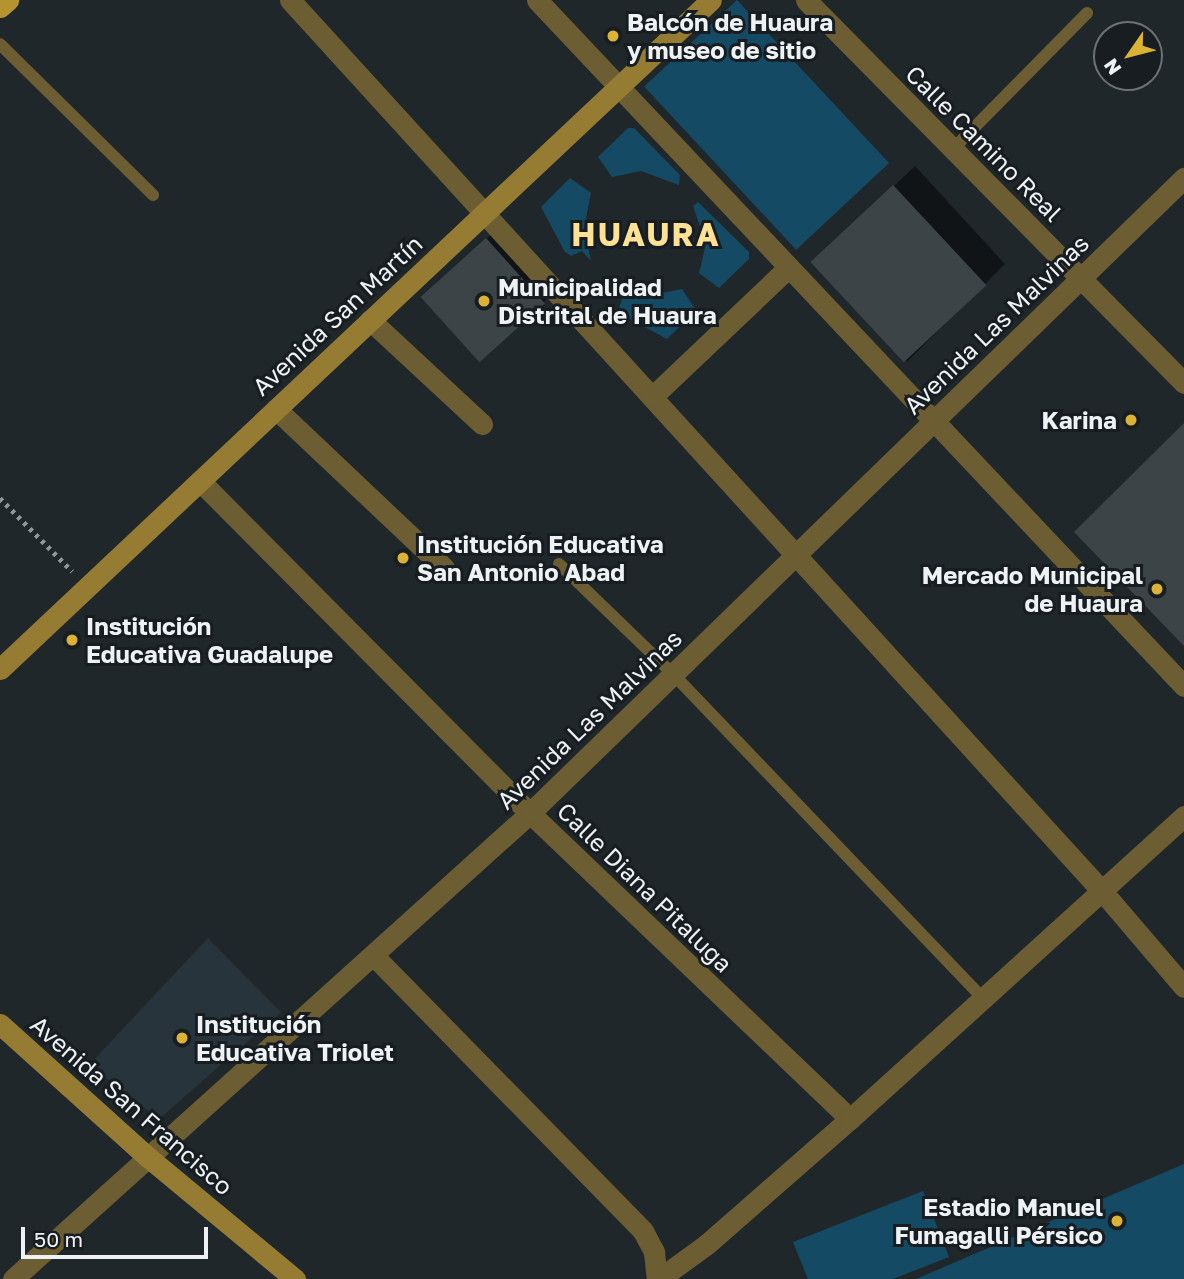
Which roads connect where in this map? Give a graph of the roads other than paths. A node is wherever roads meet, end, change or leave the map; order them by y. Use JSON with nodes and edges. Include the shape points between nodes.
{"nodes":[{"id":1,"x":8,"y":0,"type":"edge"},
{"id":2,"x":290,"y":0,"type":"edge"},
{"id":3,"x":537,"y":0,"type":"edge"},
{"id":4,"x":711,"y":0,"type":"edge"},
{"id":5,"x":806,"y":0,"type":"edge"},
{"id":6,"x":0,"y":7,"type":"edge"},
{"id":7,"x":1087,"y":13,"type":"dead end"},
{"id":8,"x":0,"y":44,"type":"edge"},
{"id":9,"x":618,"y":88,"type":"junction"},
{"id":10,"x":953,"y":149,"type":"junction"},
{"id":11,"x":1184,"y":178,"type":"edge"},
{"id":12,"x":153,"y":195,"type":"dead end"},
{"id":13,"x":484,"y":213,"type":"junction"},
{"id":14,"x":788,"y":269,"type":"junction"},
{"id":15,"x":1080,"y":279,"type":"junction"},
{"id":16,"x":370,"y":320,"type":"junction"},
{"id":17,"x":1184,"y":383,"type":"edge"},
{"id":18,"x":652,"y":397,"type":"junction"},
{"id":19,"x":276,"y":409,"type":"junction"},
{"id":20,"x":932,"y":423,"type":"junction"},
{"id":21,"x":482,"y":424,"type":"dead end"},
{"id":22,"x":200,"y":481,"type":"junction"},
{"id":23,"x":796,"y":555,"type":"junction"},
{"id":24,"x":559,"y":564,"type":"dead end"},
{"id":25,"x":444,"y":568,"type":"dead end"},
{"id":26,"x":0,"y":669,"type":"edge"},
{"id":27,"x":673,"y":674,"type":"junction"},
{"id":28,"x":1184,"y":686,"type":"edge"},
{"id":29,"x":530,"y":813,"type":"junction"},
{"id":30,"x":1184,"y":817,"type":"edge"},
{"id":31,"x":1102,"y":891,"type":"junction"},
{"id":32,"x":373,"y":955,"type":"junction"},
{"id":33,"x":1184,"y":987,"type":"edge"},
{"id":34,"x":983,"y":998,"type":"junction"},
{"id":35,"x":0,"y":1024,"type":"edge"},
{"id":36,"x":850,"y":1119,"type":"junction"},
{"id":37,"x":149,"y":1158,"type":"junction"},
{"id":38,"x":13,"y":1279,"type":"edge"},
{"id":39,"x":295,"y":1279,"type":"edge"},
{"id":40,"x":658,"y":1279,"type":"edge"}],
"edges":[{"from":1,"to":6,"type":"main road"},
{"from":2,"to":13,"type":"street"},
{"from":3,"to":9,"type":"street"},
{"from":4,"to":9,"type":"main road","name":"Avenida San Martín"},
{"from":5,"to":10,"type":"street","name":"Calle Camino Real"},
{"from":7,"to":10,"type":"lane"},
{"from":8,"to":12,"type":"lane"},
{"from":9,"to":13,"type":"main road","name":"Avenida San Martín"},
{"from":9,"to":14,"type":"street"},
{"from":10,"to":15,"type":"street","name":"Calle Camino Real"},
{"from":11,"to":15,"type":"street","name":"Avenida Las Malvinas"},
{"from":13,"to":16,"type":"main road","name":"Avenida San Martín"},
{"from":13,"to":18,"type":"street"},
{"from":14,"to":18,"type":"street"},
{"from":14,"to":20,"type":"street"},
{"from":15,"to":17,"type":"street","name":"Calle Camino Real"},
{"from":15,"to":20,"type":"street","name":"Avenida Las Malvinas"},
{"from":16,"to":19,"type":"main road","name":"Avenida San Martín"},
{"from":16,"to":21,"type":"street"},
{"from":18,"to":23,"type":"street"},
{"from":19,"to":22,"type":"main road","name":"Avenida San Martín"},
{"from":19,"to":25,"type":"street"},
{"from":20,"to":23,"type":"street","name":"Avenida Las Malvinas"},
{"from":20,"to":28,"type":"street"},
{"from":22,"to":26,"type":"main road","name":"Avenida San Martín"},
{"from":22,"to":29,"type":"street","name":"Calle Diana Pitaluga"},
{"from":23,"to":27,"type":"street","name":"Avenida Las Malvinas"},
{"from":23,"to":31,"type":"street"},
{"from":24,"to":27,"type":"lane"},
{"from":27,"to":29,"type":"street","name":"Avenida Las Malvinas"},
{"from":27,"to":34,"type":"lane"},
{"from":29,"to":32,"type":"street","name":"Avenida Las Malvinas"},
{"from":29,"to":36,"type":"street","name":"Calle Diana Pitaluga"},
{"from":30,"to":31,"type":"street"},
{"from":31,"to":33,"type":"street"},
{"from":31,"to":34,"type":"street"},
{"from":32,"to":37,"type":"street","name":"Avenida Las Malvinas"},
{"from":32,"to":40,"type":"street","via":[[643,1231],[654,1252]]},
{"from":34,"to":36,"type":"street"},
{"from":35,"to":37,"type":"main road","name":"Avenida San Francisco"},
{"from":36,"to":40,"type":"street","via":[[707,1244]]},
{"from":37,"to":38,"type":"street","name":"Avenida Las Malvinas"},
{"from":37,"to":39,"type":"main road","name":"Avenida San Francisco"}]}
